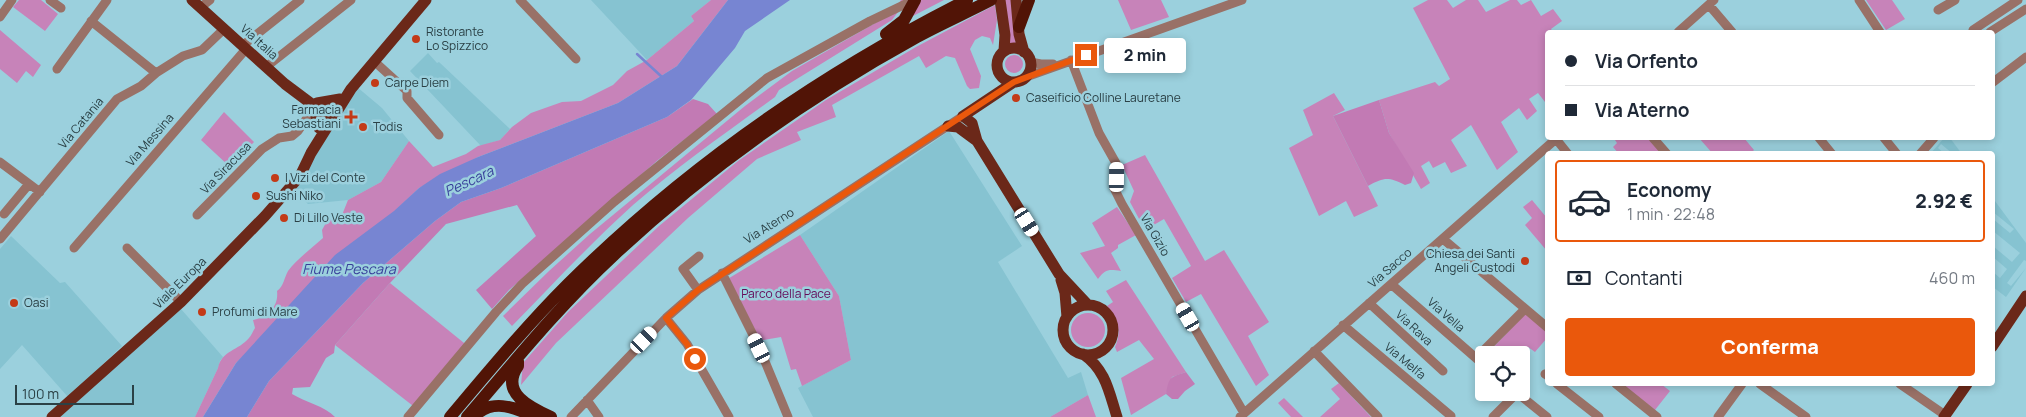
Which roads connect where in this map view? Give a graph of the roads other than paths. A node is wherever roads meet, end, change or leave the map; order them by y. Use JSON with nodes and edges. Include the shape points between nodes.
{"nodes":[{"id":1,"x":12,"y":0,"type":"edge"},
{"id":2,"x":50,"y":0,"type":"edge"},
{"id":3,"x":107,"y":0,"type":"edge"},
{"id":4,"x":210,"y":0,"type":"edge"},
{"id":5,"x":300,"y":0,"type":"edge"},
{"id":6,"x":351,"y":0,"type":"edge"},
{"id":7,"x":426,"y":0,"type":"edge"},
{"id":8,"x":520,"y":0,"type":"edge"},
{"id":9,"x":915,"y":0,"type":"edge"},
{"id":10,"x":967,"y":0,"type":"edge"},
{"id":11,"x":991,"y":0,"type":"edge"},
{"id":12,"x":1000,"y":0,"type":"edge"},
{"id":13,"x":1016,"y":0,"type":"edge"},
{"id":14,"x":1029,"y":0,"type":"edge"},
{"id":15,"x":1242,"y":0,"type":"edge"},
{"id":16,"x":1859,"y":0,"type":"edge"},
{"id":17,"x":1955,"y":0,"type":"edge"},
{"id":18,"x":2018,"y":0,"type":"edge"},
{"id":19,"x":1712,"y":2,"type":"edge"},
{"id":20,"x":196,"y":4,"type":"edge"},
{"id":21,"x":60,"y":8,"type":"dead end"},
{"id":22,"x":2026,"y":8,"type":"edge"},
{"id":23,"x":1938,"y":10,"type":"dead end"},
{"id":24,"x":0,"y":17,"type":"edge"},
{"id":25,"x":91,"y":21,"type":"junction"},
{"id":26,"x":1019,"y":27,"type":"junction"},
{"id":27,"x":224,"y":29,"type":"junction"},
{"id":28,"x":1680,"y":30,"type":"edge"},
{"id":29,"x":1731,"y":30,"type":"edge"},
{"id":30,"x":1879,"y":30,"type":"edge"},
{"id":31,"x":1973,"y":30,"type":"dead end"},
{"id":32,"x":1993,"y":30,"type":"edge"},
{"id":33,"x":244,"y":47,"type":"junction"},
{"id":34,"x":1004,"y":51,"type":"junction"},
{"id":35,"x":1024,"y":52,"type":"junction"},
{"id":36,"x":868,"y":54,"type":"junction"},
{"id":37,"x":2026,"y":57,"type":"edge"},
{"id":38,"x":576,"y":59,"type":"dead end"},
{"id":39,"x":1068,"y":61,"type":"junction"},
{"id":40,"x":375,"y":62,"type":"junction"},
{"id":41,"x":1030,"y":62,"type":"junction"},
{"id":42,"x":266,"y":67,"type":"junction"},
{"id":43,"x":57,"y":69,"type":"dead end"},
{"id":44,"x":998,"y":70,"type":"junction"},
{"id":45,"x":156,"y":73,"type":"junction"},
{"id":46,"x":1026,"y":77,"type":"junction"},
{"id":47,"x":1995,"y":81,"type":"edge"},
{"id":48,"x":1014,"y":82,"type":"junction"},
{"id":49,"x":986,"y":100,"type":"junction"},
{"id":50,"x":340,"y":102,"type":"junction"},
{"id":51,"x":313,"y":103,"type":"junction"},
{"id":52,"x":976,"y":107,"type":"junction"},
{"id":53,"x":963,"y":116,"type":"junction"},
{"id":54,"x":325,"y":122,"type":"junction"},
{"id":55,"x":948,"y":126,"type":"junction"},
{"id":56,"x":439,"y":135,"type":"dead end"},
{"id":57,"x":974,"y":136,"type":"junction"},
{"id":58,"x":1554,"y":140,"type":"edge"},
{"id":59,"x":1558,"y":140,"type":"edge"},
{"id":60,"x":1655,"y":140,"type":"edge"},
{"id":61,"x":1821,"y":140,"type":"edge"},
{"id":62,"x":1886,"y":140,"type":"edge"},
{"id":63,"x":1932,"y":140,"type":"edge"},
{"id":64,"x":1566,"y":151,"type":"edge"},
{"id":65,"x":1664,"y":151,"type":"edge"},
{"id":66,"x":1830,"y":151,"type":"edge"},
{"id":67,"x":1895,"y":151,"type":"edge"},
{"id":68,"x":1923,"y":151,"type":"edge"},
{"id":69,"x":0,"y":162,"type":"edge"},
{"id":70,"x":29,"y":184,"type":"junction"},
{"id":71,"x":40,"y":192,"type":"junction"},
{"id":72,"x":4,"y":214,"type":"dead end"},
{"id":73,"x":197,"y":215,"type":"dead end"},
{"id":74,"x":1443,"y":238,"type":"junction"},
{"id":75,"x":0,"y":239,"type":"edge"},
{"id":76,"x":74,"y":248,"type":"dead end"},
{"id":77,"x":127,"y":248,"type":"dead end"},
{"id":78,"x":699,"y":256,"type":"dead end"},
{"id":79,"x":722,"y":273,"type":"junction"},
{"id":80,"x":1059,"y":274,"type":"junction"},
{"id":81,"x":1391,"y":284,"type":"junction"},
{"id":82,"x":698,"y":290,"type":"junction"},
{"id":83,"x":2026,"y":296,"type":"edge"},
{"id":84,"x":181,"y":302,"type":"junction"},
{"id":85,"x":1369,"y":303,"type":"junction"},
{"id":86,"x":1088,"y":305,"type":"junction"},
{"id":87,"x":1525,"y":309,"type":"junction"},
{"id":88,"x":666,"y":318,"type":"junction"},
{"id":89,"x":1067,"y":318,"type":"junction"},
{"id":90,"x":1344,"y":325,"type":"junction"},
{"id":91,"x":1545,"y":326,"type":"edge"},
{"id":92,"x":1995,"y":344,"type":"edge"},
{"id":93,"x":1493,"y":346,"type":"edge"},
{"id":94,"x":1106,"y":348,"type":"junction"},
{"id":95,"x":1314,"y":351,"type":"junction"},
{"id":96,"x":1083,"y":354,"type":"junction"},
{"id":97,"x":1475,"y":357,"type":"edge"},
{"id":98,"x":517,"y":359,"type":"junction"},
{"id":99,"x":1443,"y":371,"type":"dead end"},
{"id":100,"x":1103,"y":375,"type":"junction"},
{"id":101,"x":1560,"y":386,"type":"edge"},
{"id":102,"x":1618,"y":386,"type":"edge"},
{"id":103,"x":1741,"y":386,"type":"edge"},
{"id":104,"x":1763,"y":386,"type":"edge"},
{"id":105,"x":1903,"y":386,"type":"edge"},
{"id":106,"x":1966,"y":386,"type":"edge"},
{"id":107,"x":587,"y":400,"type":"junction"},
{"id":108,"x":1509,"y":401,"type":"edge"},
{"id":109,"x":1527,"y":401,"type":"edge"},
{"id":110,"x":1242,"y":415,"type":"edge"},
{"id":111,"x":1451,"y":416,"type":"dead end"},
{"id":112,"x":1945,"y":416,"type":"edge"},
{"id":113,"x":52,"y":417,"type":"edge"},
{"id":114,"x":408,"y":417,"type":"edge"},
{"id":115,"x":450,"y":417,"type":"edge"},
{"id":116,"x":467,"y":417,"type":"edge"},
{"id":117,"x":474,"y":417,"type":"edge"},
{"id":118,"x":533,"y":417,"type":"edge"},
{"id":119,"x":551,"y":417,"type":"edge"},
{"id":120,"x":571,"y":417,"type":"edge"},
{"id":121,"x":599,"y":417,"type":"edge"},
{"id":122,"x":729,"y":417,"type":"edge"},
{"id":123,"x":788,"y":417,"type":"edge"},
{"id":124,"x":1117,"y":417,"type":"edge"},
{"id":125,"x":1378,"y":417,"type":"edge"},
{"id":126,"x":1493,"y":417,"type":"edge"},
{"id":127,"x":1547,"y":417,"type":"edge"},
{"id":128,"x":1599,"y":417,"type":"edge"},
{"id":129,"x":1657,"y":417,"type":"edge"},
{"id":130,"x":1718,"y":417,"type":"edge"},
{"id":131,"x":1806,"y":417,"type":"edge"}],
"edges":[{"from":1,"to":24,"type":"street"},
{"from":2,"to":21,"type":"street"},
{"from":3,"to":25,"type":"street"},
{"from":4,"to":20,"type":"street"},
{"from":5,"to":33,"type":"street","name":"Via Messina"},
{"from":6,"to":42,"type":"street"},
{"from":7,"to":40,"type":"main road"},
{"from":8,"to":38,"type":"street"},
{"from":9,"to":36,"type":"highway","via":[[904,20],[874,42]]},
{"from":9,"to":114,"type":"street","via":[[767,78],[614,202],[522,284]]},
{"from":10,"to":36,"type":"highway"},
{"from":11,"to":98,"type":"highway","via":[[917,37],[848,78],[729,158],[670,204],[613,256]]},
{"from":12,"to":34,"type":"main road","via":[[1006,34]]},
{"from":13,"to":26,"type":"main road"},
{"from":14,"to":26,"type":"highway"},
{"from":15,"to":39,"type":"street"},
{"from":16,"to":30,"type":"street"},
{"from":17,"to":23,"type":"street"},
{"from":18,"to":31,"type":"street"},
{"from":19,"to":28,"type":"street"},
{"from":19,"to":29,"type":"street"},
{"from":20,"to":27,"type":"main road","name":"Via Italia"},
{"from":22,"to":32,"type":"street"},
{"from":25,"to":43,"type":"street"},
{"from":25,"to":45,"type":"street"},
{"from":26,"to":35,"type":"main road"},
{"from":27,"to":33,"type":"main road","name":"Via Italia"},
{"from":27,"to":45,"type":"street","name":"Via Catania","via":[[202,50],[183,56]]},
{"from":33,"to":42,"type":"main road","name":"Via Italia"},
{"from":33,"to":76,"type":"street","name":"Via Messina"},
{"from":34,"to":35,"type":"main road","via":[[1014,48]]},
{"from":34,"to":44,"type":"main road","via":[[998,60]]},
{"from":35,"to":41,"type":"main road"},
{"from":36,"to":115,"type":"highway","via":[[785,106],[660,200],[568,284]]},
{"from":37,"to":47,"type":"street"},
{"from":39,"to":41,"type":"street"},
{"from":39,"to":46,"type":"street"},
{"from":39,"to":110,"type":"street","name":"Via Gizio","via":[[1099,133],[1117,165],[1114,188]]},
{"from":40,"to":50,"type":"main road"},
{"from":40,"to":56,"type":"street","via":[[407,91],[407,98]]},
{"from":41,"to":46,"type":"main road"},
{"from":42,"to":51,"type":"main road","name":"Via Italia"},
{"from":44,"to":48,"type":"main road","via":[[1004,78]]},
{"from":44,"to":49,"type":"main road","name":"Via Aterno","via":[[996,85]]},
{"from":45,"to":71,"type":"street","name":"Via Catania","via":[[117,99]]},
{"from":46,"to":48,"type":"main road"},
{"from":48,"to":49,"type":"main road","name":"Via Aterno"},
{"from":49,"to":52,"type":"main road","name":"Via Aterno"},
{"from":50,"to":51,"type":"main road"},
{"from":50,"to":54,"type":"main road","name":"Viale Europa"},
{"from":51,"to":54,"type":"main road"},
{"from":51,"to":54,"type":"main road","name":"Via Italia","via":[[324,108]]},
{"from":51,"to":73,"type":"street","name":"Via Siracusa","via":[[298,131],[262,149]]},
{"from":52,"to":53,"type":"main road","name":"Via Aterno"},
{"from":52,"to":57,"type":"main road"},
{"from":53,"to":55,"type":"street","name":"Via Aterno"},
{"from":53,"to":57,"type":"main road","via":[[963,125]]},
{"from":54,"to":84,"type":"main road","name":"Viale Europa","via":[[300,176]]},
{"from":55,"to":57,"type":"main road","via":[[958,126]]},
{"from":55,"to":79,"type":"street","name":"Via Aterno"},
{"from":57,"to":80,"type":"main road"},
{"from":58,"to":74,"type":"street","name":"Via Sacco"},
{"from":59,"to":64,"type":"street"},
{"from":60,"to":65,"type":"street"},
{"from":61,"to":66,"type":"street"},
{"from":62,"to":67,"type":"street"},
{"from":63,"to":68,"type":"street"},
{"from":69,"to":70,"type":"street"},
{"from":70,"to":71,"type":"street"},
{"from":70,"to":72,"type":"street"},
{"from":71,"to":75,"type":"street","name":"Via Catania"},
{"from":74,"to":81,"type":"street","name":"Via Sacco"},
{"from":74,"to":87,"type":"street"},
{"from":77,"to":84,"type":"street"},
{"from":78,"to":82,"type":"street","via":[[682,269]]},
{"from":79,"to":82,"type":"street","name":"Via Aterno"},
{"from":79,"to":123,"type":"street"},
{"from":80,"to":86,"type":"main road"},
{"from":80,"to":89,"type":"main road","via":[[1065,293]]},
{"from":81,"to":85,"type":"street","name":"Via Sacco"},
{"from":81,"to":97,"type":"street","name":"Via Vella"},
{"from":82,"to":88,"type":"street","name":"Via Aterno"},
{"from":83,"to":92,"type":"main road"},
{"from":84,"to":113,"type":"main road","name":"Viale Europa"},
{"from":85,"to":90,"type":"street","name":"Via Sacco"},
{"from":85,"to":99,"type":"street","name":"Via Rava"},
{"from":86,"to":89,"type":"main road","via":[[1079,307]]},
{"from":86,"to":94,"type":"main road","via":[[1099,308],[1110,319],[1113,334]]},
{"from":87,"to":91,"type":"street"},
{"from":87,"to":93,"type":"street"},
{"from":88,"to":107,"type":"street","name":"Via Aterno"},
{"from":88,"to":122,"type":"street","via":[[687,344]]},
{"from":89,"to":96,"type":"main road","via":[[1065,339],[1073,350]]},
{"from":90,"to":95,"type":"street","name":"Via Sacco"},
{"from":90,"to":111,"type":"street","name":"Via Melfa"},
{"from":94,"to":96,"type":"main road"},
{"from":94,"to":100,"type":"main road"},
{"from":95,"to":110,"type":"street","name":"Via Sacco"},
{"from":95,"to":125,"type":"street"},
{"from":96,"to":100,"type":"main road"},
{"from":98,"to":116,"type":"highway"},
{"from":98,"to":119,"type":"highway","via":[[513,382],[517,395],[532,409]]},
{"from":100,"to":124,"type":"main road"},
{"from":101,"to":128,"type":"street"},
{"from":102,"to":129,"type":"street"},
{"from":103,"to":130,"type":"street"},
{"from":104,"to":131,"type":"street"},
{"from":105,"to":112,"type":"street"},
{"from":106,"to":112,"type":"main road"},
{"from":107,"to":120,"type":"street","name":"Via Aterno"},
{"from":107,"to":121,"type":"street"},
{"from":108,"to":126,"type":"street"},
{"from":109,"to":127,"type":"street"},
{"from":117,"to":118,"type":"highway","via":[[485,408],[501,406],[512,407]]}]}
